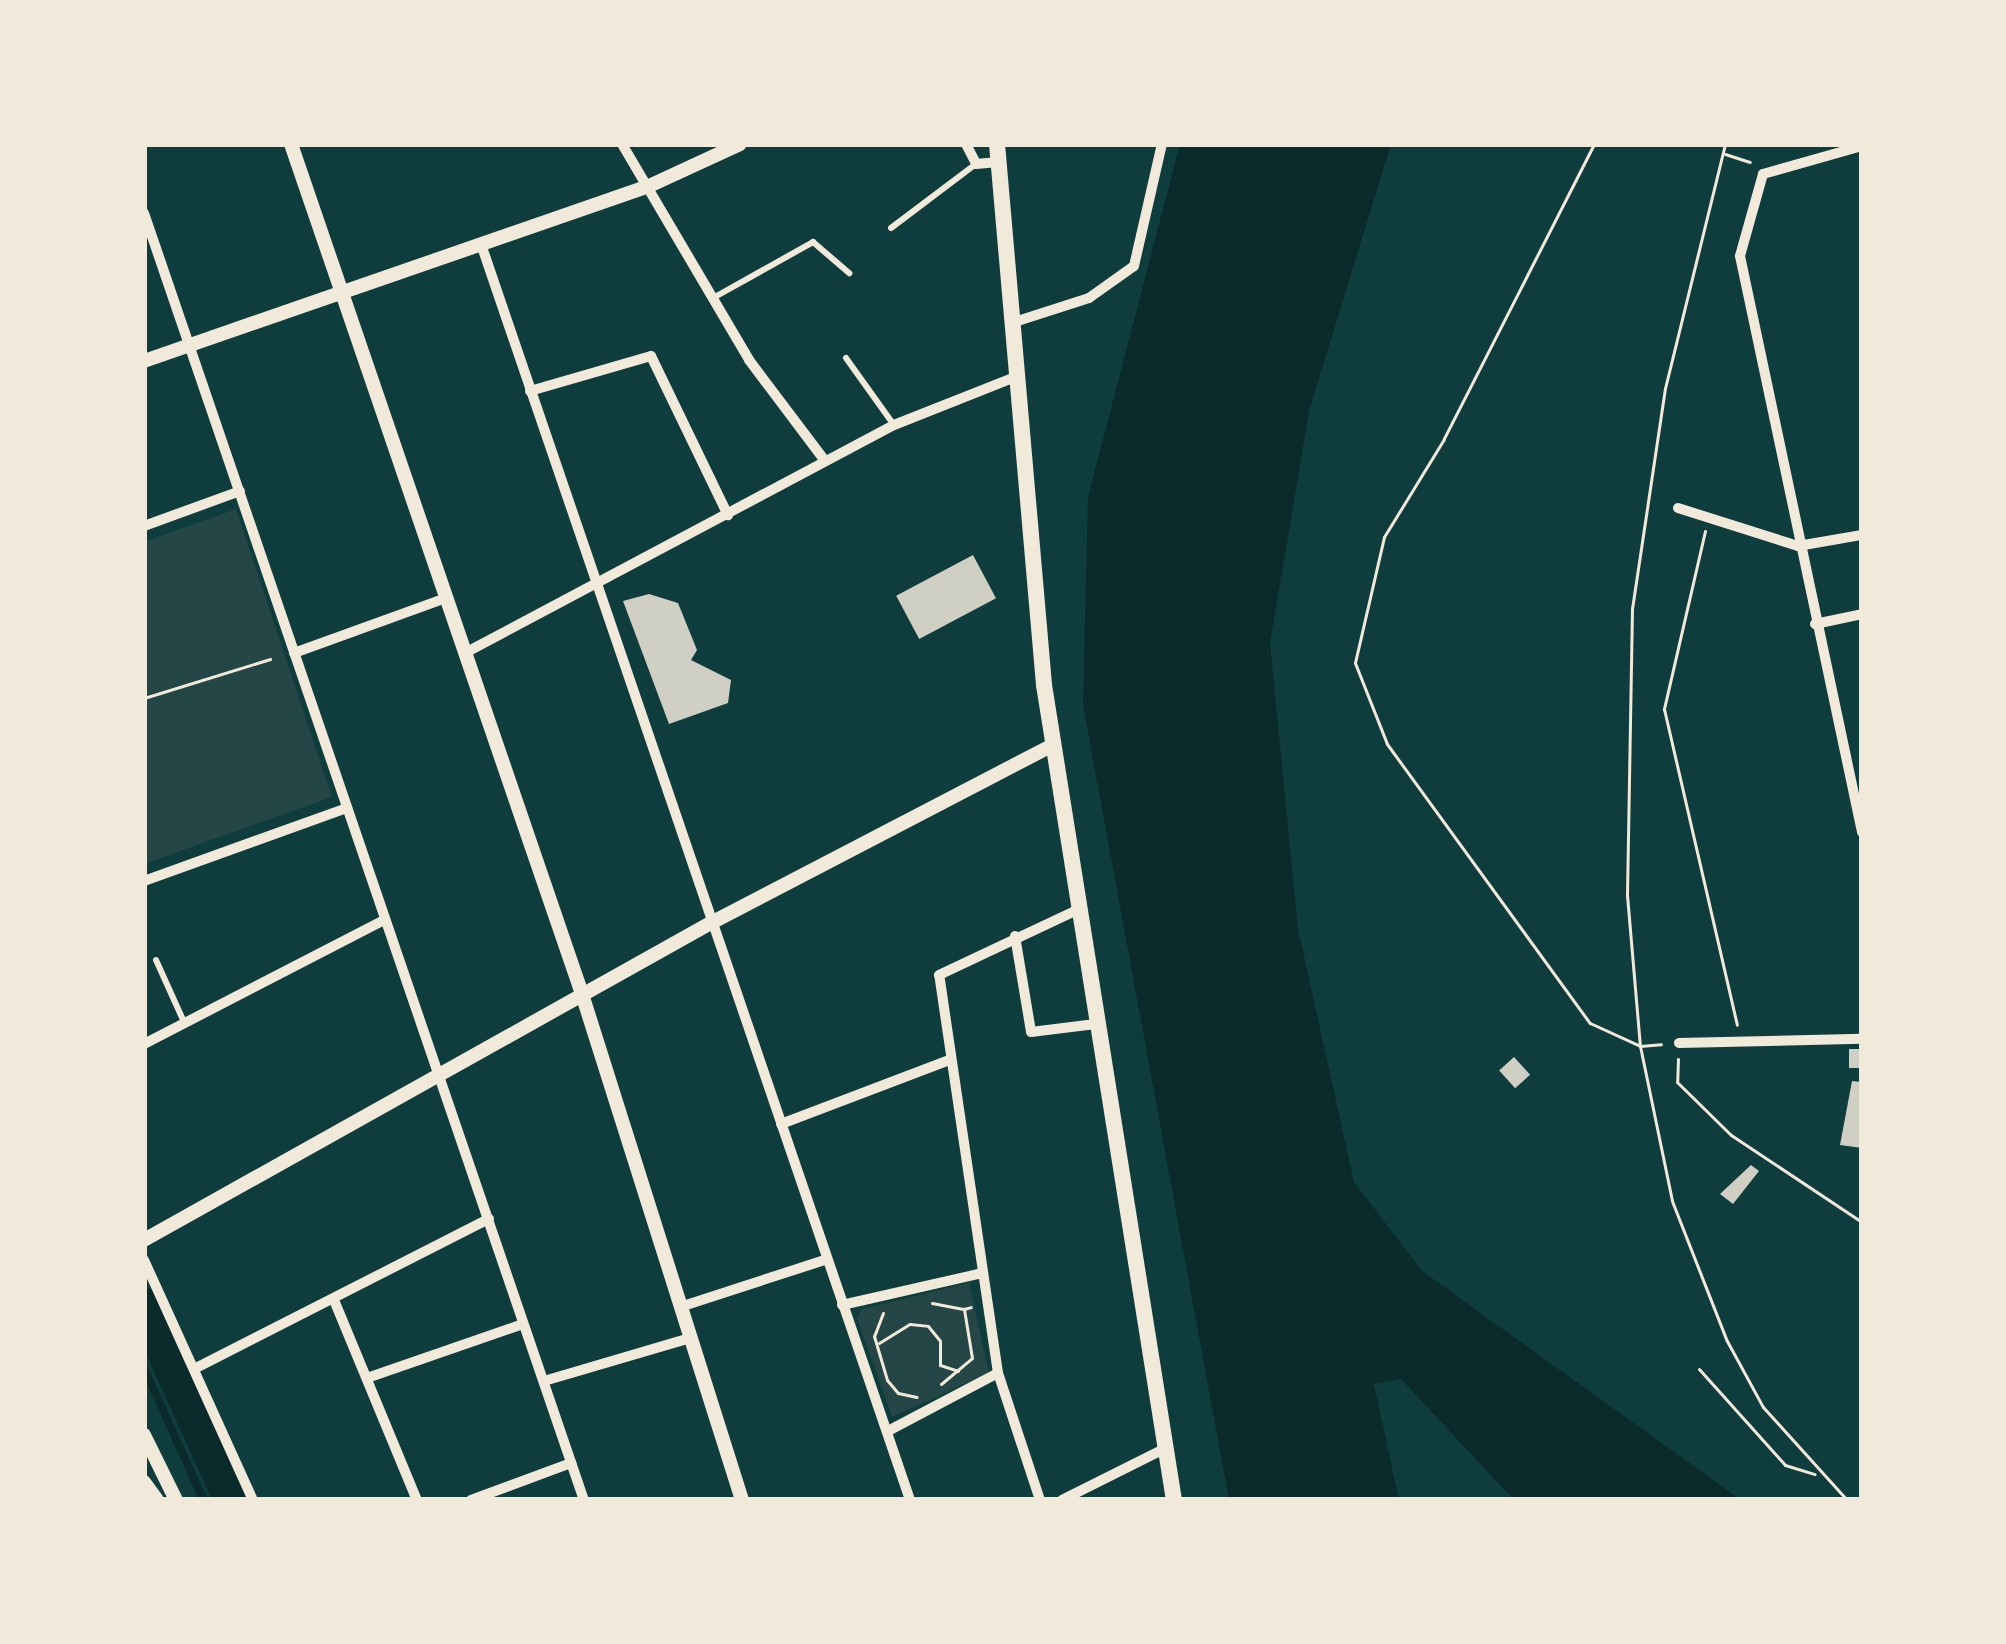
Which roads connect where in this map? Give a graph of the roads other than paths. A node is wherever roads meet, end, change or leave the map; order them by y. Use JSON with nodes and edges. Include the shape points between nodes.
{"nodes":[{"id":1,"x":622,"y":144,"type":"edge"},
{"id":2,"x":740,"y":144,"type":"edge"},
{"id":3,"x":966,"y":144,"type":"edge"},
{"id":4,"x":1162,"y":144,"type":"edge"},
{"id":5,"x":294,"y":145,"type":"edge"},
{"id":6,"x":1862,"y":146,"type":"edge"},
{"id":7,"x":998,"y":153,"type":"edge"},
{"id":8,"x":976,"y":164,"type":"junction"},
{"id":9,"x":649,"y":186,"type":"junction"},
{"id":10,"x":144,"y":213,"type":"edge"},
{"id":11,"x":891,"y":228,"type":"dead end"},
{"id":12,"x":482,"y":247,"type":"junction"},
{"id":13,"x":849,"y":273,"type":"dead end"},
{"id":14,"x":344,"y":293,"type":"junction"},
{"id":15,"x":713,"y":298,"type":"junction"},
{"id":16,"x":1011,"y":323,"type":"junction"},
{"id":17,"x":189,"y":346,"type":"junction"},
{"id":18,"x":846,"y":358,"type":"dead end"},
{"id":19,"x":144,"y":361,"type":"edge"},
{"id":20,"x":1016,"y":377,"type":"junction"},
{"id":21,"x":530,"y":391,"type":"junction"},
{"id":22,"x":894,"y":425,"type":"junction"},
{"id":23,"x":824,"y":461,"type":"junction"},
{"id":24,"x":239,"y":491,"type":"junction"},
{"id":25,"x":1678,"y":508,"type":"dead end"},
{"id":26,"x":728,"y":515,"type":"junction"},
{"id":27,"x":144,"y":526,"type":"edge"},
{"id":28,"x":1862,"y":535,"type":"edge"},
{"id":29,"x":1798,"y":546,"type":"junction"},
{"id":30,"x":596,"y":586,"type":"junction"},
{"id":31,"x":446,"y":598,"type":"junction"},
{"id":32,"x":1862,"y":614,"type":"edge"},
{"id":33,"x":1815,"y":624,"type":"junction"},
{"id":34,"x":294,"y":652,"type":"junction"},
{"id":35,"x":465,"y":653,"type":"junction"},
{"id":36,"x":1053,"y":745,"type":"junction"},
{"id":37,"x":347,"y":808,"type":"junction"},
{"id":38,"x":1862,"y":832,"type":"edge"},
{"id":39,"x":144,"y":881,"type":"edge"},
{"id":40,"x":1079,"y":909,"type":"junction"},
{"id":41,"x":384,"y":920,"type":"junction"},
{"id":42,"x":710,"y":924,"type":"junction"},
{"id":43,"x":1015,"y":936,"type":"junction"},
{"id":44,"x":156,"y":959,"type":"dead end"},
{"id":45,"x":582,"y":994,"type":"junction"},
{"id":46,"x":184,"y":1023,"type":"junction"},
{"id":47,"x":1096,"y":1024,"type":"junction"},
{"id":48,"x":1862,"y":1039,"type":"edge"},
{"id":49,"x":1679,"y":1043,"type":"road end"},
{"id":50,"x":144,"y":1044,"type":"edge"},
{"id":51,"x":947,"y":1061,"type":"junction"},
{"id":52,"x":438,"y":1074,"type":"junction"},
{"id":53,"x":781,"y":1124,"type":"junction"},
{"id":54,"x":490,"y":1219,"type":"junction"},
{"id":55,"x":144,"y":1240,"type":"edge"},
{"id":56,"x":144,"y":1260,"type":"edge"},
{"id":57,"x":825,"y":1260,"type":"junction"},
{"id":58,"x":979,"y":1274,"type":"junction"},
{"id":59,"x":334,"y":1300,"type":"junction"},
{"id":60,"x":842,"y":1305,"type":"junction"},
{"id":61,"x":680,"y":1307,"type":"junction"},
{"id":62,"x":523,"y":1324,"type":"junction"},
{"id":63,"x":690,"y":1338,"type":"junction"},
{"id":64,"x":194,"y":1370,"type":"junction"},
{"id":65,"x":998,"y":1373,"type":"junction"},
{"id":66,"x":367,"y":1378,"type":"junction"},
{"id":67,"x":544,"y":1382,"type":"junction"},
{"id":68,"x":887,"y":1431,"type":"junction"},
{"id":69,"x":144,"y":1435,"type":"edge"},
{"id":70,"x":1164,"y":1449,"type":"junction"},
{"id":71,"x":571,"y":1463,"type":"junction"},
{"id":72,"x":144,"y":1482,"type":"edge"},
{"id":73,"x":157,"y":1500,"type":"edge"},
{"id":74,"x":176,"y":1500,"type":"edge"},
{"id":75,"x":253,"y":1500,"type":"edge"},
{"id":76,"x":417,"y":1500,"type":"edge"},
{"id":77,"x":471,"y":1500,"type":"edge"},
{"id":78,"x":584,"y":1500,"type":"edge"},
{"id":79,"x":742,"y":1500,"type":"edge"},
{"id":80,"x":910,"y":1500,"type":"edge"},
{"id":81,"x":1040,"y":1500,"type":"edge"},
{"id":82,"x":1062,"y":1500,"type":"edge"},
{"id":83,"x":1174,"y":1500,"type":"edge"}],
"edges":[{"from":1,"to":9,"type":"street"},
{"from":2,"to":9,"type":"street"},
{"from":3,"to":8,"type":"street"},
{"from":4,"to":16,"type":"street","via":[[1134,266],[1088,298]]},
{"from":5,"to":14,"type":"street"},
{"from":6,"to":29,"type":"street","via":[[1763,174],[1740,256]]},
{"from":7,"to":8,"type":"street"},
{"from":7,"to":16,"type":"main road"},
{"from":8,"to":11,"type":"lane"},
{"from":9,"to":12,"type":"street"},
{"from":9,"to":15,"type":"street"},
{"from":10,"to":17,"type":"street"},
{"from":12,"to":14,"type":"street"},
{"from":12,"to":21,"type":"street"},
{"from":13,"to":15,"type":"lane","via":[[813,242]]},
{"from":14,"to":17,"type":"street"},
{"from":14,"to":31,"type":"street"},
{"from":15,"to":23,"type":"street"},
{"from":16,"to":20,"type":"main road"},
{"from":17,"to":19,"type":"street"},
{"from":17,"to":24,"type":"street"},
{"from":18,"to":22,"type":"lane"},
{"from":20,"to":22,"type":"street"},
{"from":20,"to":36,"type":"main road"},
{"from":21,"to":26,"type":"street","via":[[651,356]]},
{"from":21,"to":30,"type":"street"},
{"from":22,"to":23,"type":"street"},
{"from":23,"to":26,"type":"street"},
{"from":24,"to":27,"type":"street"},
{"from":24,"to":34,"type":"street"},
{"from":25,"to":29,"type":"street"},
{"from":26,"to":30,"type":"street"},
{"from":28,"to":29,"type":"street"},
{"from":29,"to":33,"type":"street"},
{"from":30,"to":35,"type":"street"},
{"from":30,"to":42,"type":"street"},
{"from":31,"to":34,"type":"street"},
{"from":31,"to":35,"type":"street"},
{"from":32,"to":33,"type":"street"},
{"from":33,"to":38,"type":"street"},
{"from":34,"to":37,"type":"street"},
{"from":35,"to":45,"type":"street"},
{"from":36,"to":40,"type":"main road"},
{"from":36,"to":42,"type":"street"},
{"from":37,"to":39,"type":"street"},
{"from":37,"to":41,"type":"street"},
{"from":40,"to":43,"type":"street"},
{"from":40,"to":47,"type":"main road"},
{"from":41,"to":46,"type":"street"},
{"from":41,"to":52,"type":"street"},
{"from":42,"to":45,"type":"street"},
{"from":42,"to":53,"type":"street"},
{"from":43,"to":47,"type":"street","via":[[1031,1032]]},
{"from":43,"to":51,"type":"street","via":[[939,975]]},
{"from":44,"to":46,"type":"lane"},
{"from":45,"to":52,"type":"street"},
{"from":45,"to":61,"type":"street"},
{"from":46,"to":50,"type":"street"},
{"from":47,"to":70,"type":"main road"},
{"from":48,"to":49,"type":"street"},
{"from":51,"to":53,"type":"street"},
{"from":51,"to":58,"type":"street"},
{"from":52,"to":54,"type":"street"},
{"from":52,"to":55,"type":"street"},
{"from":53,"to":57,"type":"street"},
{"from":54,"to":59,"type":"street"},
{"from":54,"to":62,"type":"street"},
{"from":56,"to":64,"type":"street"},
{"from":57,"to":60,"type":"street"},
{"from":57,"to":61,"type":"street"},
{"from":58,"to":60,"type":"street"},
{"from":58,"to":65,"type":"street"},
{"from":59,"to":64,"type":"street"},
{"from":59,"to":66,"type":"street"},
{"from":60,"to":68,"type":"street"},
{"from":61,"to":63,"type":"street"},
{"from":62,"to":66,"type":"street"},
{"from":62,"to":67,"type":"street"},
{"from":63,"to":67,"type":"street"},
{"from":63,"to":79,"type":"street"},
{"from":64,"to":75,"type":"street"},
{"from":65,"to":68,"type":"street"},
{"from":65,"to":81,"type":"street"},
{"from":66,"to":76,"type":"street"},
{"from":67,"to":71,"type":"street"},
{"from":68,"to":80,"type":"street"},
{"from":69,"to":74,"type":"street"},
{"from":70,"to":82,"type":"street"},
{"from":70,"to":83,"type":"main road"},
{"from":71,"to":77,"type":"street"},
{"from":71,"to":78,"type":"street"},
{"from":72,"to":73,"type":"street"}]}
